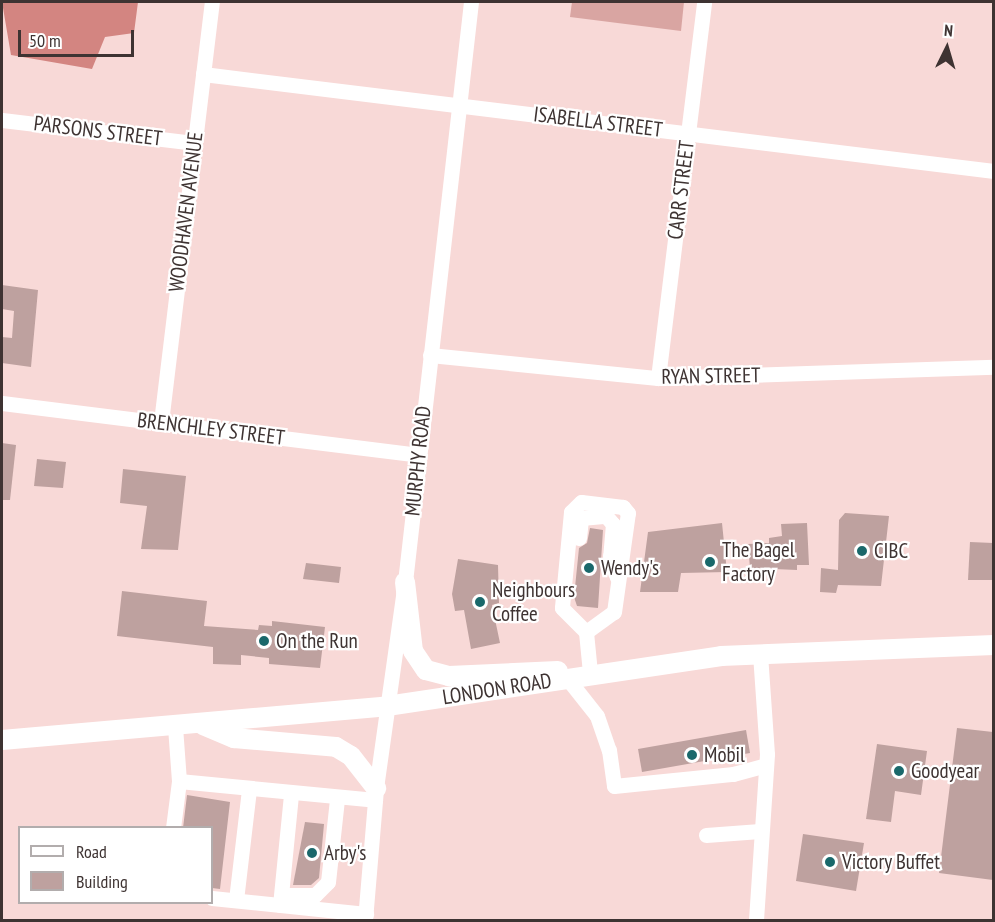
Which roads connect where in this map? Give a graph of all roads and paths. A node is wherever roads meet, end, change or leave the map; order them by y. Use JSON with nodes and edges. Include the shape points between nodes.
{"nodes":[{"id":1,"x":212,"y":2,"type":"edge"},
{"id":2,"x":471,"y":2,"type":"edge"},
{"id":3,"x":704,"y":2,"type":"edge"},
{"id":4,"x":203,"y":74,"type":"junction"},
{"id":5,"x":459,"y":104,"type":"junction"},
{"id":6,"x":2,"y":120,"type":"edge"},
{"id":7,"x":688,"y":134,"type":"junction"},
{"id":8,"x":194,"y":143,"type":"junction"},
{"id":9,"x":993,"y":171,"type":"edge"},
{"id":10,"x":430,"y":355,"type":"junction"},
{"id":11,"x":993,"y":367,"type":"edge"},
{"id":12,"x":658,"y":378,"type":"junction"},
{"id":13,"x":2,"y":403,"type":"edge"},
{"id":14,"x":161,"y":422,"type":"junction"},
{"id":15,"x":419,"y":455,"type":"junction"},
{"id":16,"x":405,"y":582,"type":"junction"},
{"id":17,"x":586,"y":632,"type":"junction"},
{"id":18,"x":993,"y":645,"type":"edge"},
{"id":19,"x":760,"y":653,"type":"junction"},
{"id":20,"x":581,"y":675,"type":"junction"},
{"id":21,"x":387,"y":706,"type":"junction"},
{"id":22,"x":200,"y":724,"type":"junction"},
{"id":23,"x":175,"y":726,"type":"junction"},
{"id":24,"x":2,"y":740,"type":"edge"},
{"id":25,"x":766,"y":765,"type":"junction"},
{"id":26,"x":179,"y":781,"type":"junction"},
{"id":27,"x":249,"y":790,"type":"junction"},
{"id":28,"x":291,"y":794,"type":"junction"},
{"id":29,"x":376,"y":794,"type":"junction"},
{"id":30,"x":337,"y":799,"type":"junction"},
{"id":31,"x":173,"y":826,"type":"edge"},
{"id":32,"x":760,"y":831,"type":"junction"},
{"id":33,"x":706,"y":835,"type":"dead end"},
{"id":34,"x":213,"y":898,"type":"edge"},
{"id":35,"x":236,"y":900,"type":"junction"},
{"id":36,"x":281,"y":900,"type":"junction"},
{"id":37,"x":365,"y":917,"type":"edge"},
{"id":38,"x":756,"y":921,"type":"edge"}],
"edges":[{"from":1,"to":4,"type":"street","name":"WOODHAVEN AVENUE"},
{"from":2,"to":5,"type":"street","name":"MURPHY ROAD"},
{"from":3,"to":7,"type":"street","name":"CARR STREET"},
{"from":4,"to":5,"type":"street","name":"ISABELLA STREET"},
{"from":4,"to":8,"type":"street","name":"WOODHAVEN AVENUE"},
{"from":5,"to":7,"type":"street","name":"ISABELLA STREET"},
{"from":5,"to":10,"type":"street","name":"MURPHY ROAD"},
{"from":6,"to":8,"type":"street","name":"PARSONS STREET"},
{"from":7,"to":9,"type":"street","name":"ISABELLA STREET"},
{"from":7,"to":12,"type":"street","name":"CARR STREET"},
{"from":8,"to":14,"type":"street","name":"WOODHAVEN AVENUE"},
{"from":10,"to":12,"type":"street","name":"RYAN STREET"},
{"from":10,"to":15,"type":"street","name":"MURPHY ROAD"},
{"from":11,"to":12,"type":"street","name":"RYAN STREET"},
{"from":13,"to":14,"type":"street","name":"BRENCHLEY STREET"},
{"from":14,"to":15,"type":"street","name":"BRENCHLEY STREET"},
{"from":15,"to":16,"type":"street","name":"MURPHY ROAD"},
{"from":16,"to":20,"type":"main road","via":[[413,651],[431,673],[534,670]]},
{"from":16,"to":21,"type":"street","name":"MURPHY ROAD"},
{"from":17,"to":17,"type":"street","via":[[614,612],[628,513],[624,507],[581,502],[571,512],[562,608]]},
{"from":17,"to":20,"type":"street"},
{"from":18,"to":19,"type":"main road","name":"LONDON ROAD"},
{"from":19,"to":20,"type":"main road","name":"LONDON ROAD"},
{"from":19,"to":25,"type":"street"},
{"from":20,"to":21,"type":"main road","name":"LONDON ROAD"},
{"from":20,"to":25,"type":"street","via":[[609,750],[614,786],[733,774]]},
{"from":21,"to":22,"type":"main road","name":"LONDON ROAD"},
{"from":21,"to":29,"type":"street","name":"MURPHY ROAD"},
{"from":22,"to":23,"type":"main road","name":"LONDON ROAD"},
{"from":22,"to":29,"type":"main road","via":[[234,738],[336,747],[351,756]]},
{"from":23,"to":24,"type":"main road","name":"LONDON ROAD"},
{"from":23,"to":26,"type":"street"},
{"from":25,"to":32,"type":"street"},
{"from":26,"to":27,"type":"street"},
{"from":26,"to":31,"type":"street"},
{"from":27,"to":28,"type":"street"},
{"from":27,"to":35,"type":"street"},
{"from":28,"to":30,"type":"street"},
{"from":28,"to":36,"type":"street"},
{"from":29,"to":30,"type":"street"},
{"from":29,"to":37,"type":"street","name":"MURPHY ROAD"},
{"from":30,"to":36,"type":"street","via":[[334,841],[323,891]]},
{"from":32,"to":33,"type":"street"},
{"from":32,"to":38,"type":"street"},
{"from":34,"to":35,"type":"street"},
{"from":35,"to":36,"type":"street"},
{"from":36,"to":37,"type":"street"}]}
